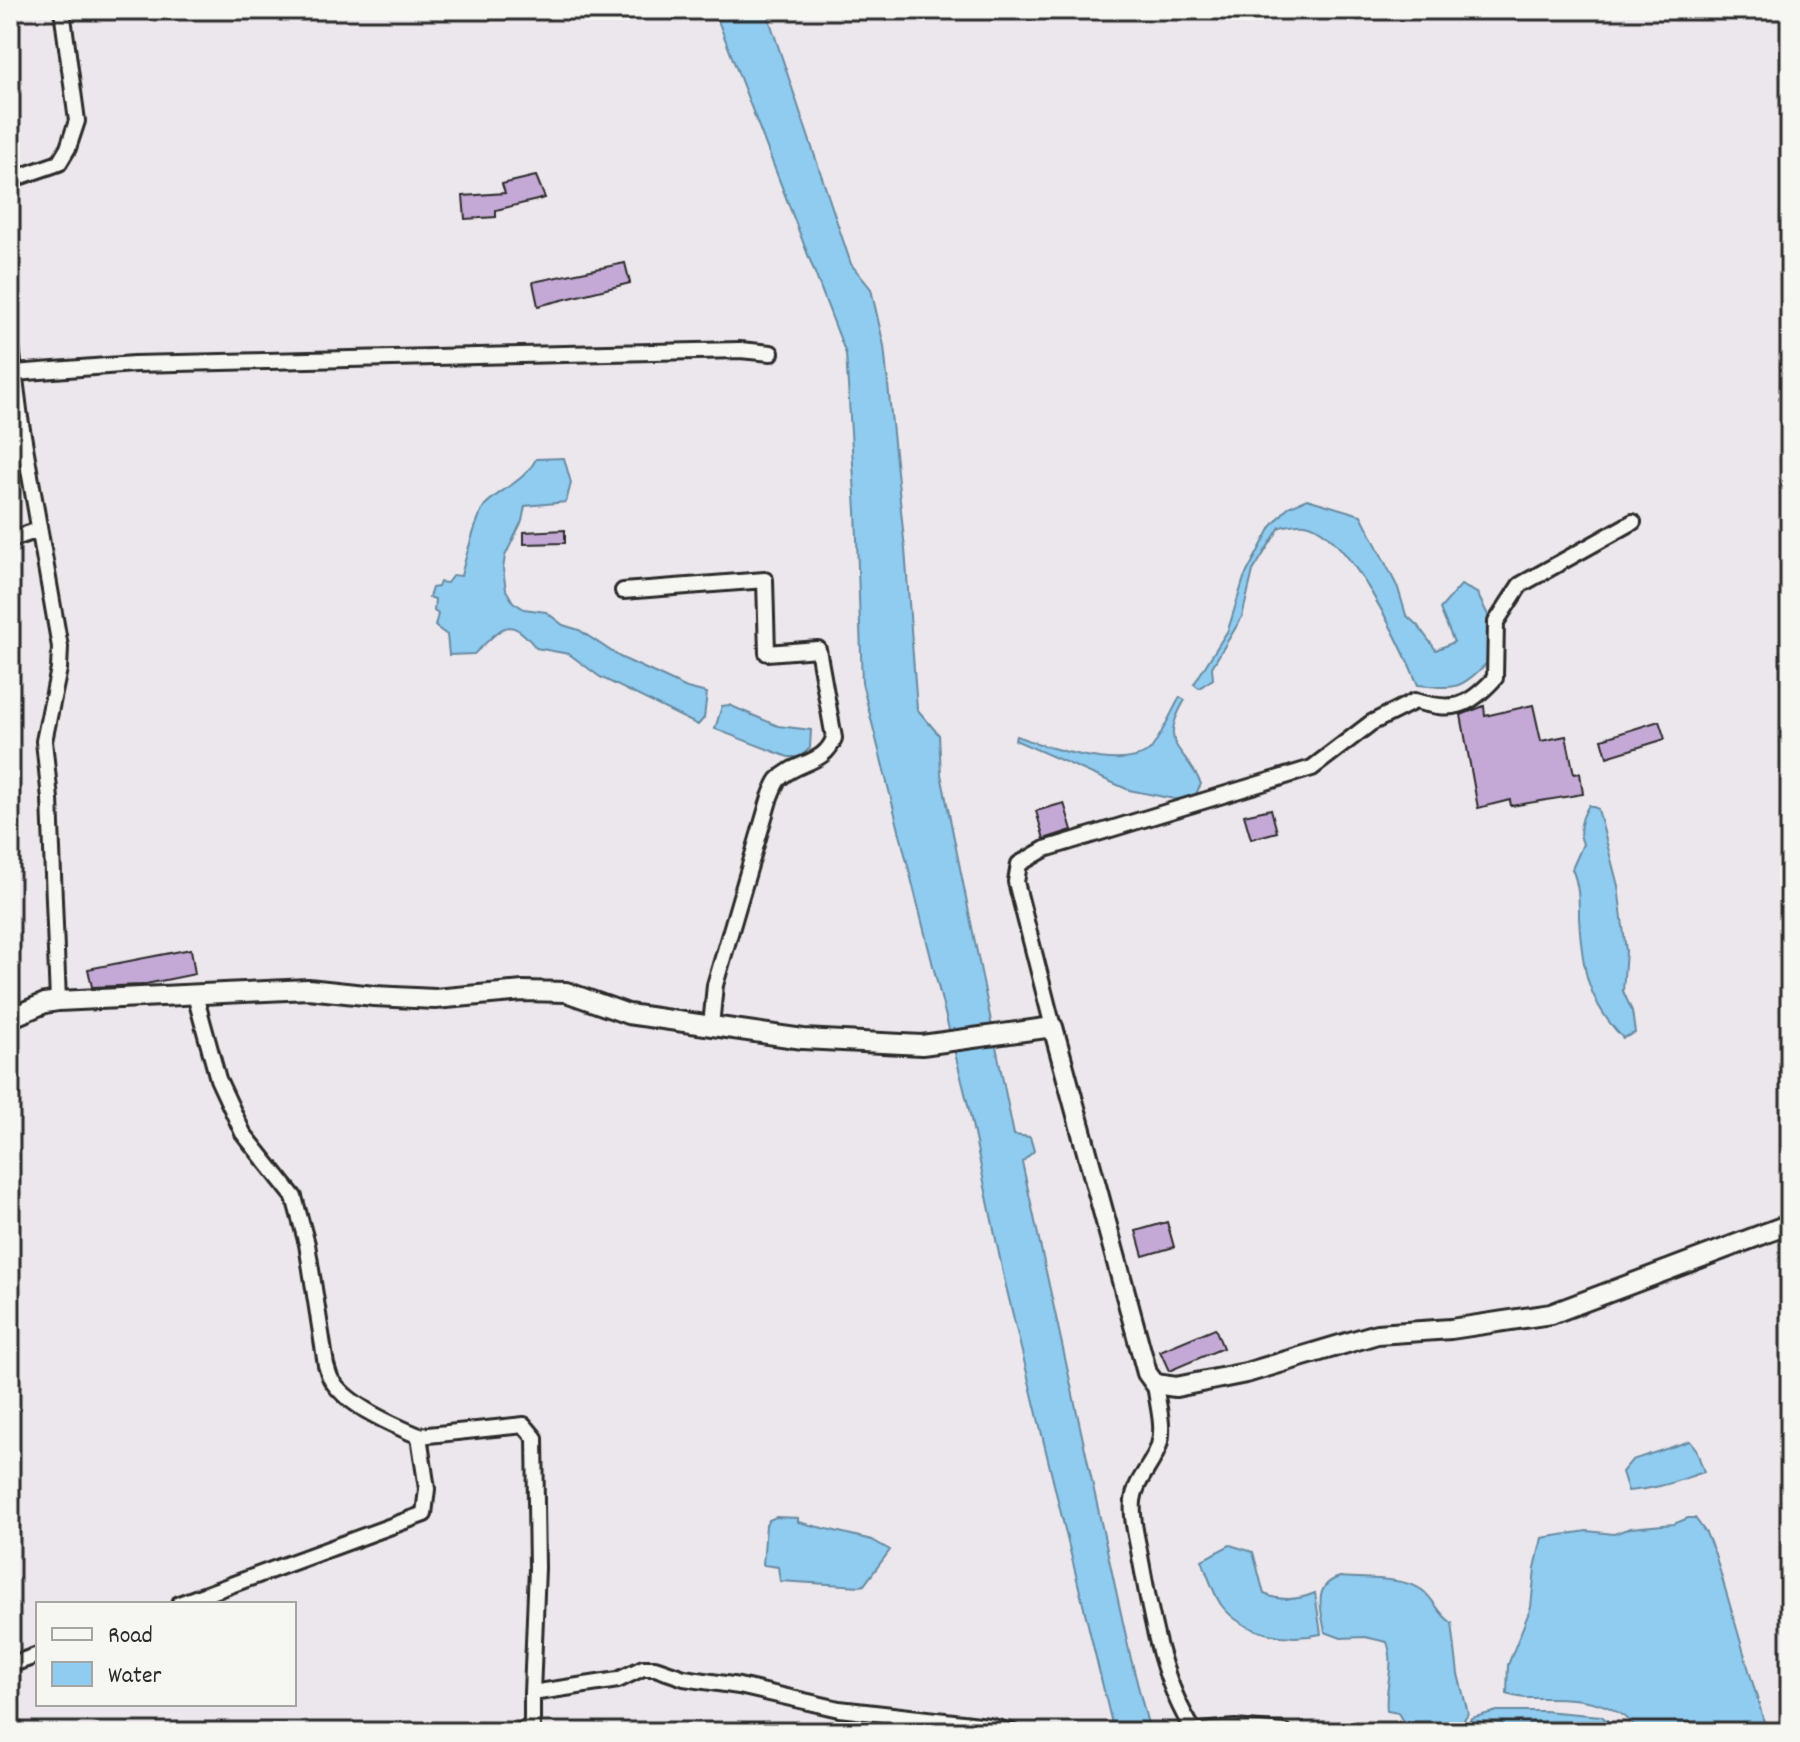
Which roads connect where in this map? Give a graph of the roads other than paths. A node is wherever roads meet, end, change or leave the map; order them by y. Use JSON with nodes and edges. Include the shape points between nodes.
{"nodes":[{"id":1,"x":62,"y":10,"type":"edge"},
{"id":2,"x":10,"y":180,"type":"edge"},
{"id":3,"x":10,"y":339,"type":"edge"},
{"id":4,"x":771,"y":353,"type":"dead end"},
{"id":5,"x":14,"y":373,"type":"junction"},
{"id":6,"x":1633,"y":522,"type":"dead end"},
{"id":7,"x":38,"y":530,"type":"junction"},
{"id":8,"x":10,"y":540,"type":"edge"},
{"id":9,"x":623,"y":591,"type":"dead end"},
{"id":10,"x":195,"y":995,"type":"junction"},
{"id":11,"x":58,"y":1001,"type":"junction"},
{"id":12,"x":10,"y":1018,"type":"edge"},
{"id":13,"x":711,"y":1026,"type":"junction"},
{"id":14,"x":1053,"y":1027,"type":"junction"},
{"id":15,"x":1790,"y":1224,"type":"edge"},
{"id":16,"x":1155,"y":1384,"type":"junction"},
{"id":17,"x":419,"y":1436,"type":"junction"},
{"id":18,"x":184,"y":1602,"type":"edge"},
{"id":19,"x":36,"y":1656,"type":"edge"},
{"id":20,"x":10,"y":1665,"type":"edge"},
{"id":21,"x":532,"y":1693,"type":"junction"},
{"id":22,"x":1194,"y":1731,"type":"edge"},
{"id":23,"x":519,"y":1732,"type":"edge"},
{"id":24,"x":1012,"y":1732,"type":"edge"},
{"id":25,"x":1188,"y":1732,"type":"edge"},
{"id":26,"x":1284,"y":1732,"type":"edge"}],
"edges":[{"from":1,"to":2,"type":"street","via":[[77,121],[59,163]]},
{"from":3,"to":5,"type":"street"},
{"from":4,"to":5,"type":"street","via":[[134,364]]},
{"from":5,"to":7,"type":"street"},
{"from":6,"to":14,"type":"street","via":[[1520,585],[1496,622],[1495,678],[1462,705],[1442,709],[1415,701],[1371,723],[1312,768],[1045,849],[1019,864],[1016,882]]},
{"from":7,"to":8,"type":"street"},
{"from":7,"to":11,"type":"street","via":[[60,647],[44,741]]},
{"from":9,"to":13,"type":"street","via":[[765,580],[767,653],[818,649],[834,738],[823,756],[777,781],[770,797],[715,985]]},
{"from":10,"to":11,"type":"street"},
{"from":10,"to":13,"type":"street","via":[[308,989],[435,999],[566,992],[628,1014]]},
{"from":10,"to":17,"type":"street","via":[[218,1079],[243,1133],[294,1197],[331,1381],[391,1424]]},
{"from":11,"to":12,"type":"street"},
{"from":13,"to":14,"type":"street","via":[[803,1039],[922,1045]]},
{"from":14,"to":16,"type":"street","via":[[1147,1373]]},
{"from":15,"to":16,"type":"street","via":[[1551,1314],[1377,1334],[1246,1373],[1176,1387]]},
{"from":16,"to":22,"type":"street","via":[[1160,1445],[1136,1488],[1134,1521],[1171,1688]]},
{"from":17,"to":18,"type":"street","via":[[427,1489],[424,1514]]},
{"from":17,"to":21,"type":"street","via":[[524,1425],[535,1438]]},
{"from":19,"to":20,"type":"street"},
{"from":21,"to":23,"type":"street","via":[[532,1725]]},
{"from":21,"to":24,"type":"street","via":[[618,1680],[655,1668],[839,1709]]},
{"from":22,"to":25,"type":"street"},
{"from":22,"to":26,"type":"street"}]}
